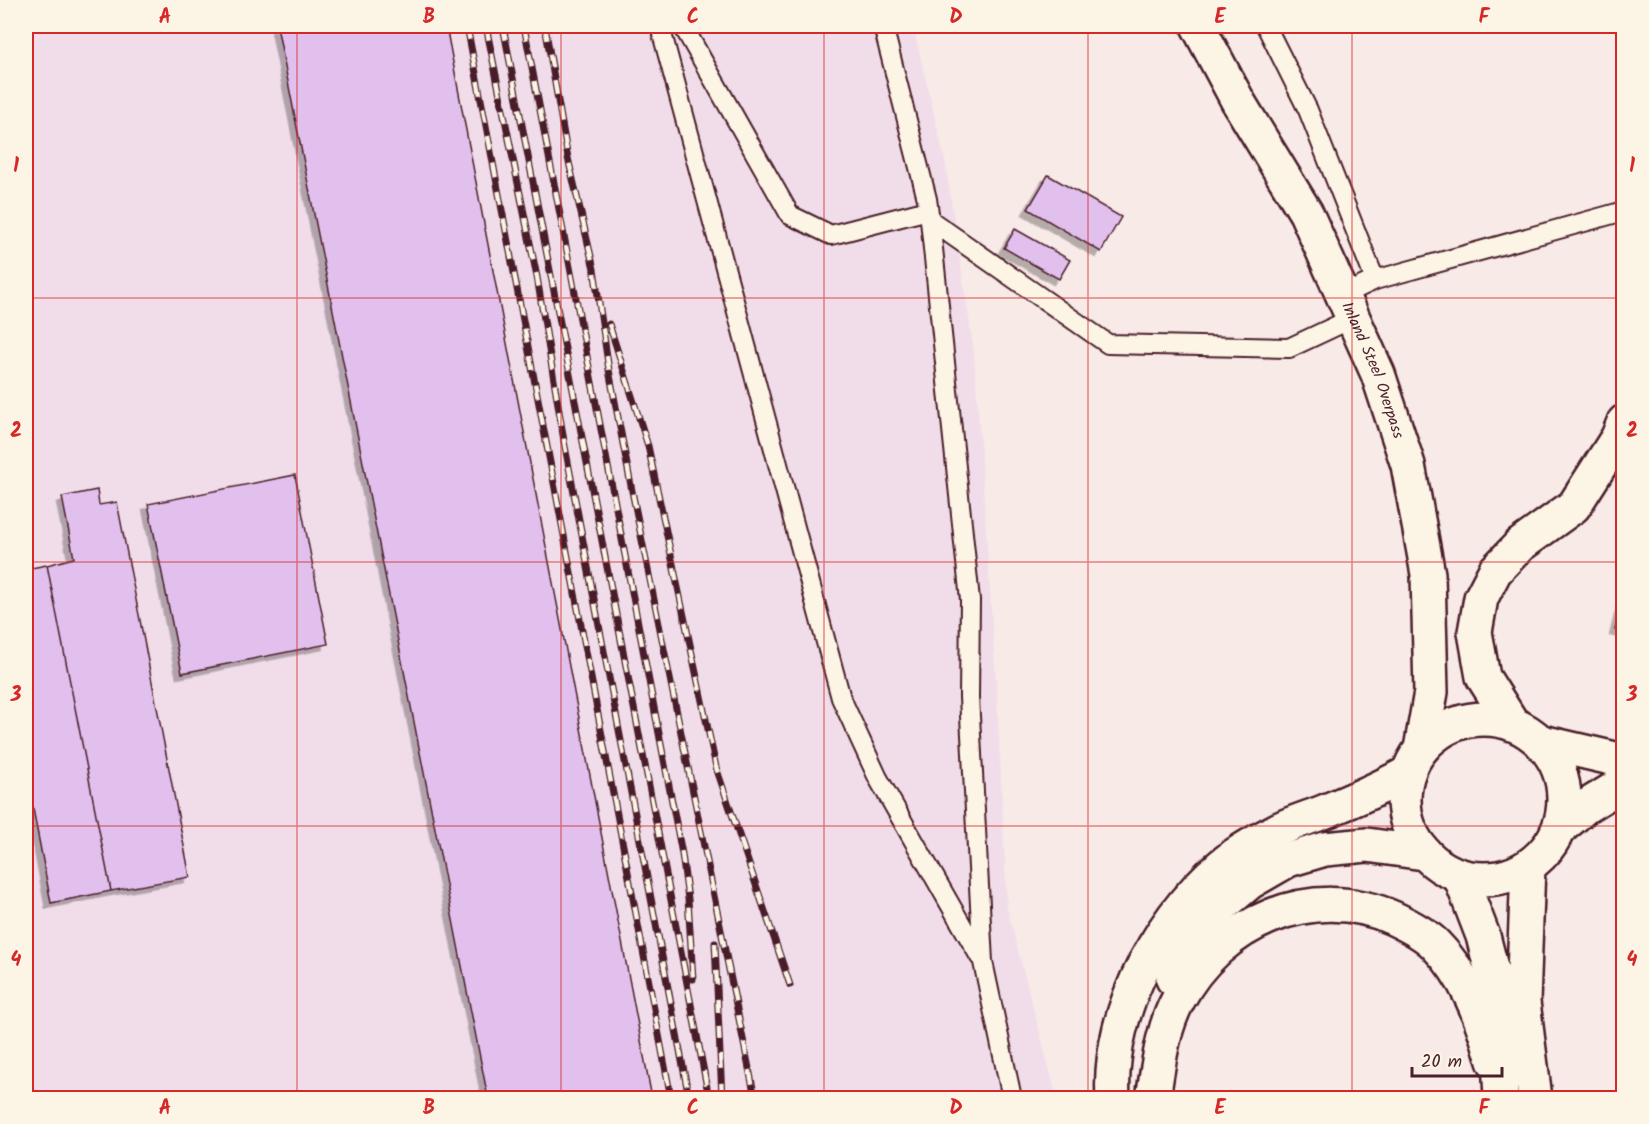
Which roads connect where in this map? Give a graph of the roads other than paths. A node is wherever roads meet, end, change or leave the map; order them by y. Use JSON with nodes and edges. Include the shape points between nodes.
{"nodes":[{"id":1,"x":660,"y":26,"type":"edge"},
{"id":2,"x":683,"y":26,"type":"edge"},
{"id":3,"x":883,"y":26,"type":"edge"},
{"id":4,"x":1198,"y":26,"type":"edge"},
{"id":5,"x":1266,"y":26,"type":"edge"},
{"id":6,"x":1623,"y":211,"type":"edge"},
{"id":7,"x":929,"y":215,"type":"junction"},
{"id":8,"x":1375,"y":280,"type":"junction"},
{"id":9,"x":1348,"y":307,"type":"junction"},
{"id":10,"x":1623,"y":422,"type":"edge"},
{"id":11,"x":1512,"y":723,"type":"junction"},
{"id":12,"x":1542,"y":742,"type":"junction"},
{"id":13,"x":1414,"y":761,"type":"junction"},
{"id":14,"x":1623,"y":761,"type":"edge"},
{"id":15,"x":1623,"y":783,"type":"edge"},
{"id":16,"x":1559,"y":829,"type":"junction"},
{"id":17,"x":1424,"y":853,"type":"junction"},
{"id":18,"x":1528,"y":866,"type":"junction"},
{"id":19,"x":1460,"y":876,"type":"junction"},
{"id":20,"x":983,"y":962,"type":"junction"},
{"id":21,"x":1500,"y":1089,"type":"edge"},
{"id":22,"x":1154,"y":1095,"type":"edge"},
{"id":23,"x":1012,"y":1098,"type":"edge"},
{"id":24,"x":1113,"y":1098,"type":"edge"},
{"id":25,"x":1534,"y":1098,"type":"edge"}],
"edges":[{"from":1,"to":20,"type":"lane","via":[[841,698],[878,778]]},
{"from":2,"to":7,"type":"lane","via":[[790,215],[831,235]]},
{"from":3,"to":7,"type":"lane"},
{"from":4,"to":9,"type":"street","name":"Inland Steel Overpass","via":[[1239,104],[1306,213]]},
{"from":5,"to":8,"type":"lane","via":[[1308,110]]},
{"from":6,"to":8,"type":"lane"},
{"from":7,"to":9,"type":"lane","via":[[1108,344],[1289,348]]},
{"from":7,"to":20,"type":"lane","via":[[970,600],[969,697]]},
{"from":8,"to":9,"type":"lane"},
{"from":9,"to":13,"type":"street","name":"Inland Steel Overpass","via":[[1378,374],[1408,465],[1428,574],[1431,692]]},
{"from":10,"to":11,"type":"street","via":[[1618,437],[1574,506],[1520,545],[1495,571],[1481,598],[1475,632],[1483,677]]},
{"from":11,"to":12,"type":"street"},
{"from":11,"to":13,"type":"street","via":[[1488,718],[1462,721],[1439,732]]},
{"from":12,"to":14,"type":"street"},
{"from":12,"to":16,"type":"street","via":[[1563,783]]},
{"from":13,"to":17,"type":"street","via":[[1404,794],[1405,816]]},
{"from":13,"to":24,"type":"street","via":[[1375,791],[1276,830],[1234,856],[1174,916],[1132,990],[1117,1037]]},
{"from":15,"to":16,"type":"street"},
{"from":16,"to":18,"type":"street","via":[[1546,850]]},
{"from":17,"to":19,"type":"street","via":[[1440,867]]},
{"from":17,"to":22,"type":"street","via":[[1367,845],[1325,849],[1288,860],[1259,876],[1218,909],[1187,949],[1167,993],[1156,1041]]},
{"from":18,"to":19,"type":"street","via":[[1506,876]]},
{"from":18,"to":25,"type":"street","via":[[1523,1002]]},
{"from":19,"to":21,"type":"street","via":[[1483,936],[1495,983]]},
{"from":20,"to":23,"type":"lane"},
{"from":21,"to":22,"type":"street","via":[[1483,1024],[1470,993],[1434,943],[1379,911],[1346,904],[1311,904],[1254,922],[1224,942],[1199,968],[1178,1000],[1163,1036]]}]}
